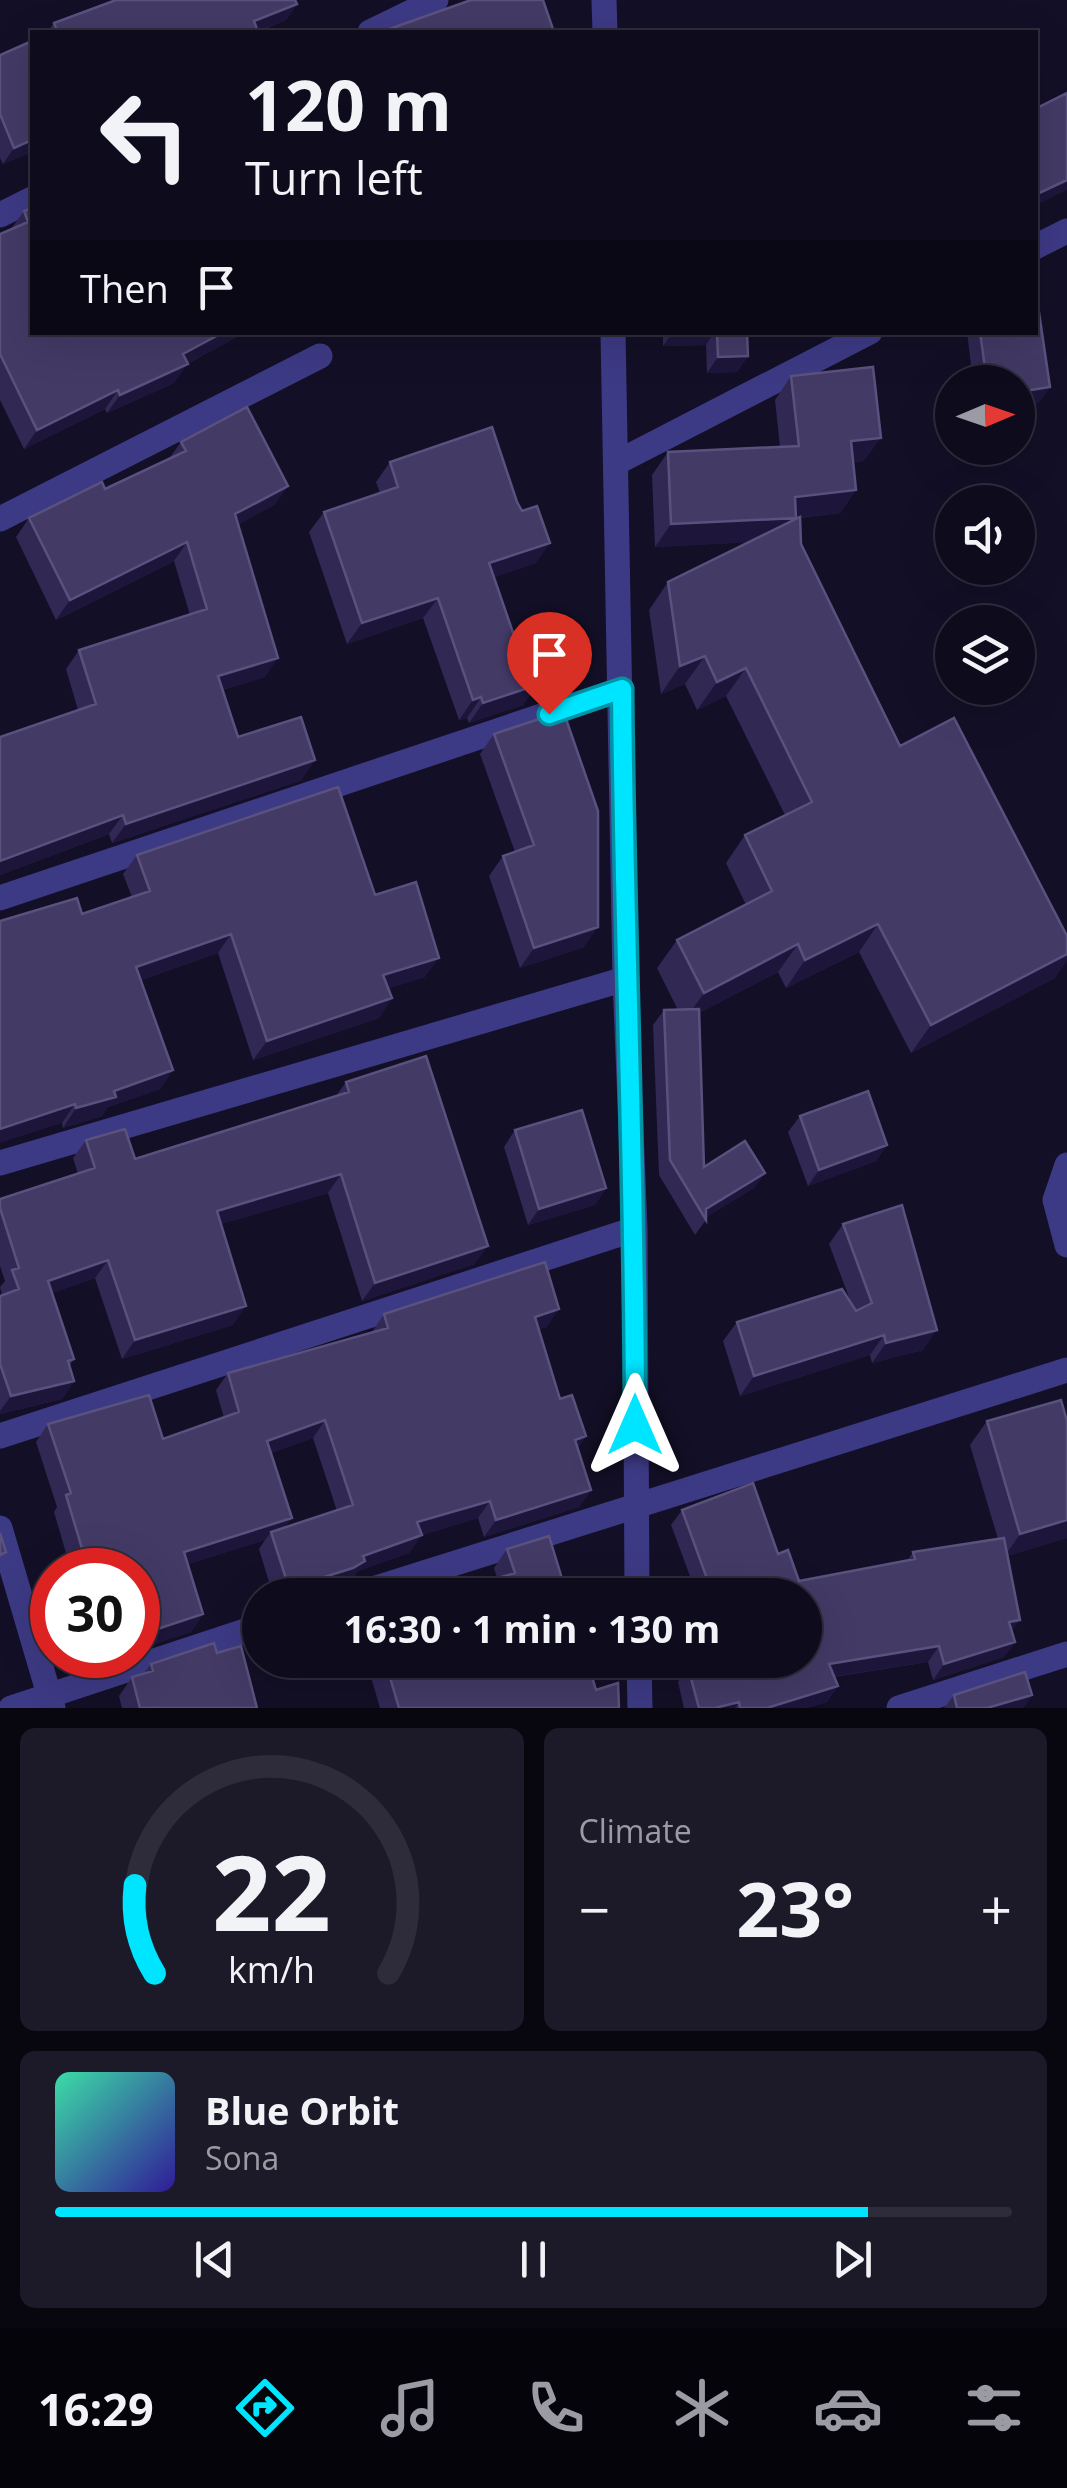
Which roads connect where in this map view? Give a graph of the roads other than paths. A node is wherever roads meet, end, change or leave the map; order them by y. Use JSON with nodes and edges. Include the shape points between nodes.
{"nodes":[{"id":1,"x":436,"y":0,"type":"edge"},
{"id":2,"x":604,"y":0,"type":"edge"},
{"id":3,"x":374,"y":30,"type":"edge"},
{"id":4,"x":605,"y":30,"type":"edge"},
{"id":5,"x":30,"y":200,"type":"edge"},
{"id":6,"x":0,"y":215,"type":"edge"},
{"id":7,"x":1067,"y":231,"type":"edge"},
{"id":8,"x":1038,"y":246,"type":"edge"},
{"id":9,"x":613,"y":335,"type":"edge"},
{"id":10,"x":864,"y":335,"type":"edge"},
{"id":11,"x":320,"y":356,"type":"dead end"},
{"id":12,"x":616,"y":464,"type":"junction"},
{"id":13,"x":0,"y":519,"type":"edge"},
{"id":14,"x":622,"y":689,"type":"junction"},
{"id":15,"x":0,"y":898,"type":"edge"},
{"id":16,"x":625,"y":979,"type":"junction"},
{"id":17,"x":0,"y":1163,"type":"edge"},
{"id":18,"x":1067,"y":1165,"type":"edge"},
{"id":19,"x":636,"y":1228,"type":"junction"},
{"id":20,"x":1067,"y":1245,"type":"edge"},
{"id":21,"x":1067,"y":1370,"type":"edge"},
{"id":22,"x":0,"y":1436,"type":"edge"},
{"id":23,"x":635,"y":1504,"type":"junction"},
{"id":24,"x":0,"y":1528,"type":"edge"},
{"id":25,"x":406,"y":1578,"type":"edge"},
{"id":26,"x":637,"y":1578,"type":"edge"},
{"id":27,"x":242,"y":1632,"type":"edge"},
{"id":28,"x":1067,"y":1654,"type":"edge"},
{"id":29,"x":639,"y":1678,"type":"edge"},
{"id":30,"x":50,"y":1701,"type":"edge"},
{"id":31,"x":11,"y":1708,"type":"edge"},
{"id":32,"x":640,"y":1708,"type":"edge"},
{"id":33,"x":899,"y":1708,"type":"edge"}],
"edges":[{"from":1,"to":3,"type":"street"},
{"from":2,"to":4,"type":"street"},
{"from":5,"to":6,"type":"street"},
{"from":7,"to":8,"type":"street"},
{"from":9,"to":12,"type":"street"},
{"from":10,"to":12,"type":"street"},
{"from":11,"to":13,"type":"street"},
{"from":12,"to":14,"type":"street"},
{"from":14,"to":15,"type":"street"},
{"from":14,"to":16,"type":"street"},
{"from":16,"to":17,"type":"street"},
{"from":16,"to":19,"type":"street"},
{"from":18,"to":20,"type":"street","via":[[1055,1200]]},
{"from":19,"to":22,"type":"street"},
{"from":19,"to":23,"type":"street"},
{"from":21,"to":23,"type":"street"},
{"from":23,"to":25,"type":"street"},
{"from":23,"to":26,"type":"street"},
{"from":24,"to":30,"type":"street"},
{"from":27,"to":30,"type":"street"},
{"from":28,"to":33,"type":"street"},
{"from":29,"to":32,"type":"street"},
{"from":30,"to":31,"type":"street"}]}
